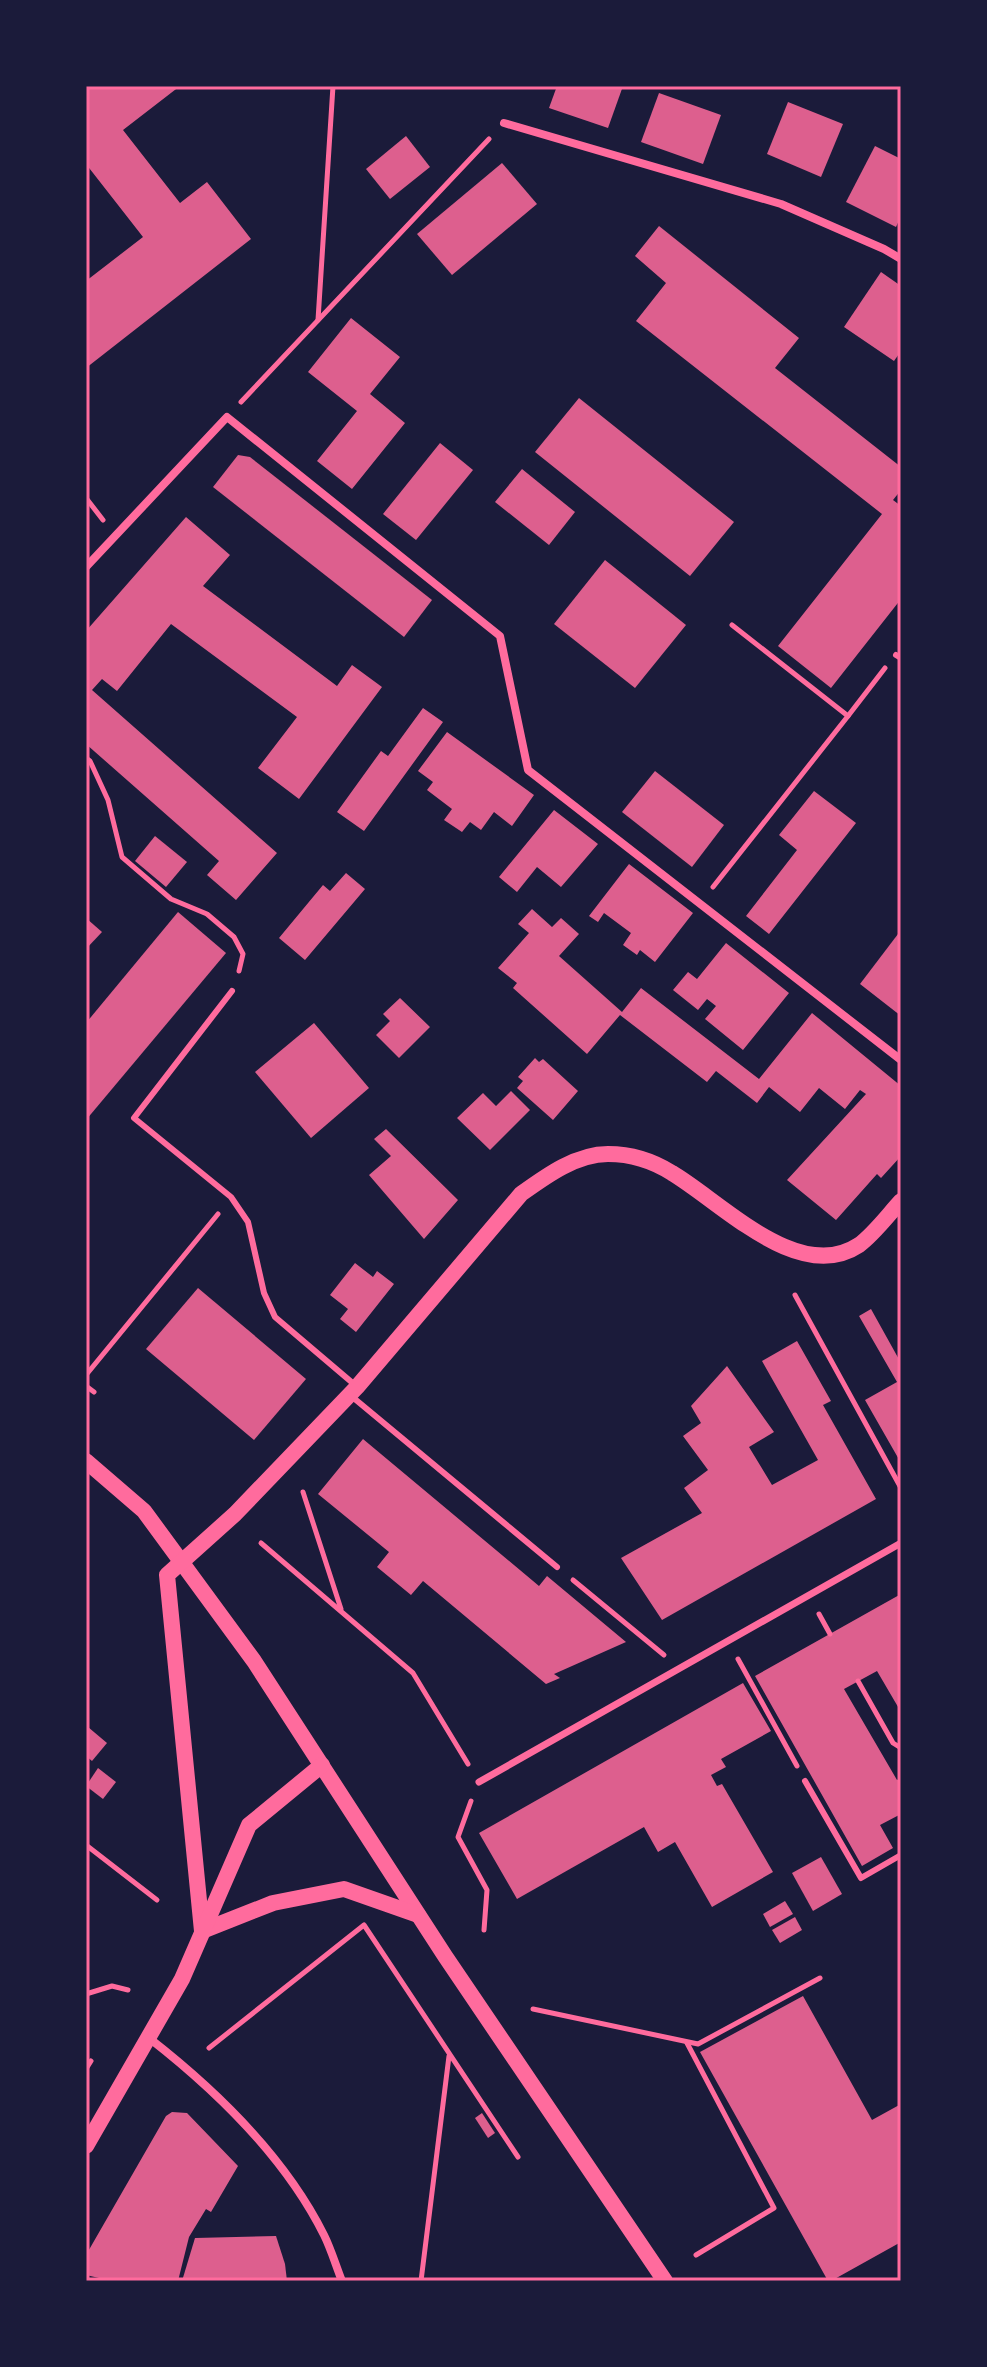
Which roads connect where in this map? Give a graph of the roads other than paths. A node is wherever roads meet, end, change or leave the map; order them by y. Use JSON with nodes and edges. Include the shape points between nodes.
{"nodes":[{"id":1,"x":504,"y":123,"type":"road end"},
{"id":2,"x":901,"y":259,"type":"edge"},
{"id":3,"x":86,"y":567,"type":"edge"},
{"id":4,"x":232,"y":991,"type":"road end"},
{"id":5,"x":901,"y":1060,"type":"edge"},
{"id":6,"x":901,"y":1201,"type":"edge"},
{"id":7,"x":354,"y":1391,"type":"junction"},
{"id":8,"x":86,"y":1461,"type":"edge"},
{"id":9,"x":901,"y":1543,"type":"edge"},
{"id":10,"x":181,"y":1562,"type":"junction"},
{"id":11,"x":557,"y":1567,"type":"road end"},
{"id":12,"x":322,"y":1765,"type":"junction"},
{"id":13,"x":805,"y":1781,"type":"road end"},
{"id":14,"x":479,"y":1782,"type":"road end"},
{"id":15,"x":901,"y":1855,"type":"edge"},
{"id":16,"x":418,"y":1915,"type":"junction"},
{"id":17,"x":202,"y":1931,"type":"junction"},
{"id":18,"x":148,"y":2038,"type":"junction"},
{"id":19,"x":86,"y":2146,"type":"edge"},
{"id":20,"x":342,"y":2281,"type":"edge"},
{"id":21,"x":665,"y":2281,"type":"edge"}],
"edges":[{"from":1,"to":2,"type":"street","via":[[781,204]]},
{"from":3,"to":5,"type":"street","via":[[227,417],[500,636],[528,770]]},
{"from":4,"to":7,"type":"lane","via":[[134,1118],[231,1197],[248,1222],[264,1293],[275,1317]]},
{"from":6,"to":7,"type":"main road","via":[[859,1245],[832,1256],[808,1256],[783,1248],[670,1171],[639,1158],[585,1158],[549,1173],[521,1194]]},
{"from":7,"to":10,"type":"main road"},
{"from":7,"to":11,"type":"lane"},
{"from":8,"to":10,"type":"main road","via":[[144,1511]]},
{"from":9,"to":14,"type":"street"},
{"from":10,"to":12,"type":"main road"},
{"from":10,"to":17,"type":"main road","via":[[167,1575]]},
{"from":12,"to":16,"type":"main road"},
{"from":12,"to":17,"type":"main road","via":[[249,1825]]},
{"from":13,"to":15,"type":"lane","via":[[861,1878]]},
{"from":16,"to":17,"type":"main road","via":[[344,1889],[273,1903]]},
{"from":16,"to":21,"type":"main road"},
{"from":17,"to":18,"type":"main road"},
{"from":18,"to":19,"type":"main road"},
{"from":18,"to":20,"type":"street","via":[[190,2070],[266,2149],[325,2236]]}]}
